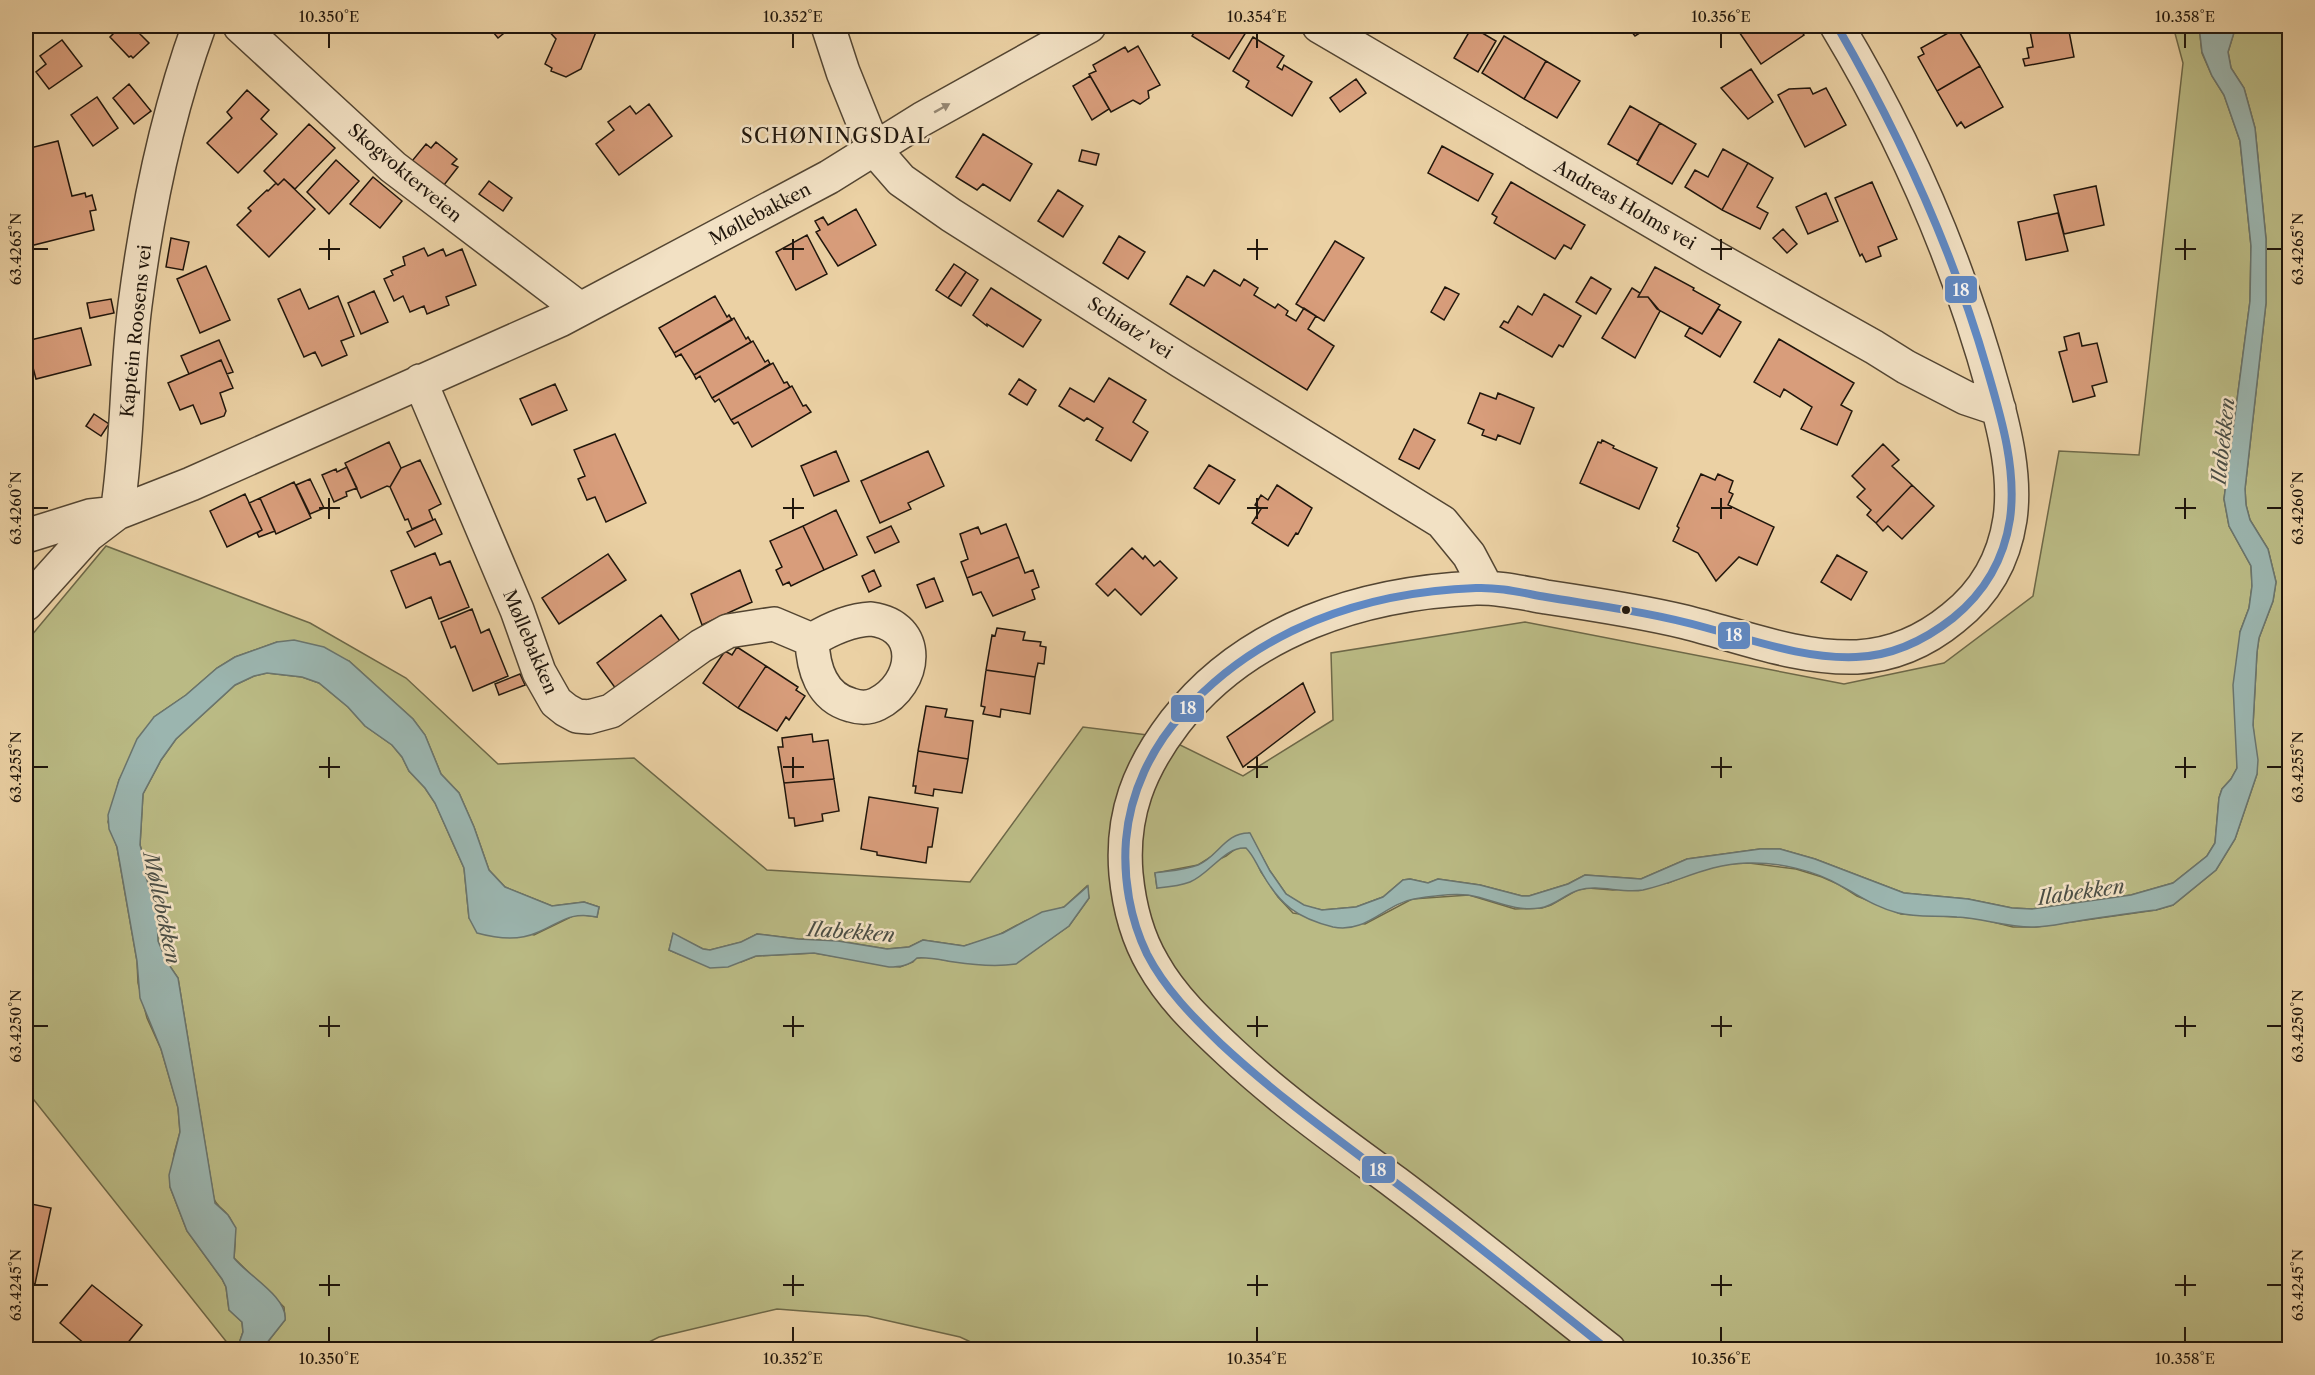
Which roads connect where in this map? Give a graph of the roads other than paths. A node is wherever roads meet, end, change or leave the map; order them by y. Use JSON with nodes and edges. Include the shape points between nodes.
{"nodes":[{"id":1,"x":199,"y":26,"type":"edge"},
{"id":2,"x":240,"y":26,"type":"edge"},
{"id":3,"x":828,"y":26,"type":"edge"},
{"id":4,"x":1089,"y":26,"type":"edge"},
{"id":5,"x":1319,"y":26,"type":"edge"},
{"id":6,"x":1836,"y":26,"type":"edge"},
{"id":7,"x":874,"y":149,"type":"junction"},
{"id":8,"x":580,"y":309,"type":"junction"},
{"id":9,"x":420,"y":381,"type":"junction"},
{"id":10,"x":1999,"y":409,"type":"junction"},
{"id":11,"x":117,"y":513,"type":"junction"},
{"id":12,"x":26,"y":536,"type":"edge"},
{"id":13,"x":1486,"y":587,"type":"junction"},
{"id":14,"x":26,"y":604,"type":"edge"},
{"id":15,"x":812,"y":640,"type":"dead end"},
{"id":16,"x":1609,"y":1350,"type":"edge"}],
"edges":[{"from":1,"to":11,"type":"street","name":"Kaptein Roosens vei","via":[[168,134],[148,227],[135,305]]},
{"from":2,"to":8,"type":"street","name":"Skogvokterveien","via":[[393,167]]},
{"from":3,"to":7,"type":"street","name":"Schiøtz' vei"},
{"from":7,"to":4,"type":"street","name":"Møllebakken","one_way":true},
{"from":5,"to":10,"type":"street","name":"Andreas Holms vei","via":[[1906,367],[1966,398]]},
{"from":6,"to":10,"type":"street","via":[[1869,79],[1914,173],[1978,332]]},
{"from":7,"to":8,"type":"street","name":"Møllebakken","via":[[829,177]]},
{"from":7,"to":13,"type":"street","name":"Schiøtz' vei","via":[[901,180],[951,215],[1442,522],[1469,555]]},
{"from":8,"to":9,"type":"street","name":"Møllebakken"},
{"from":9,"to":11,"type":"street","name":"Møllebakken"},
{"from":9,"to":15,"type":"street","name":"Møllebakken","via":[[517,610],[539,672],[556,702],[566,710],[589,717],[611,711],[728,631],[774,624]]},
{"from":10,"to":13,"type":"street","via":[[2011,481],[2011,514],[2004,548],[1984,587],[1966,608],[1929,637],[1901,649],[1861,657],[1817,655],[1621,609]]},
{"from":11,"to":12,"type":"street","name":"Møllebakken","via":[[90,516]]},
{"from":11,"to":14,"type":"street","via":[[88,535]]},
{"from":13,"to":16,"type":"street","via":[[1431,591],[1342,610],[1297,626],[1224,671],[1187,706],[1140,780],[1125,822],[1128,891],[1140,939],[1152,962],[1200,1025],[1306,1116]]}]}
